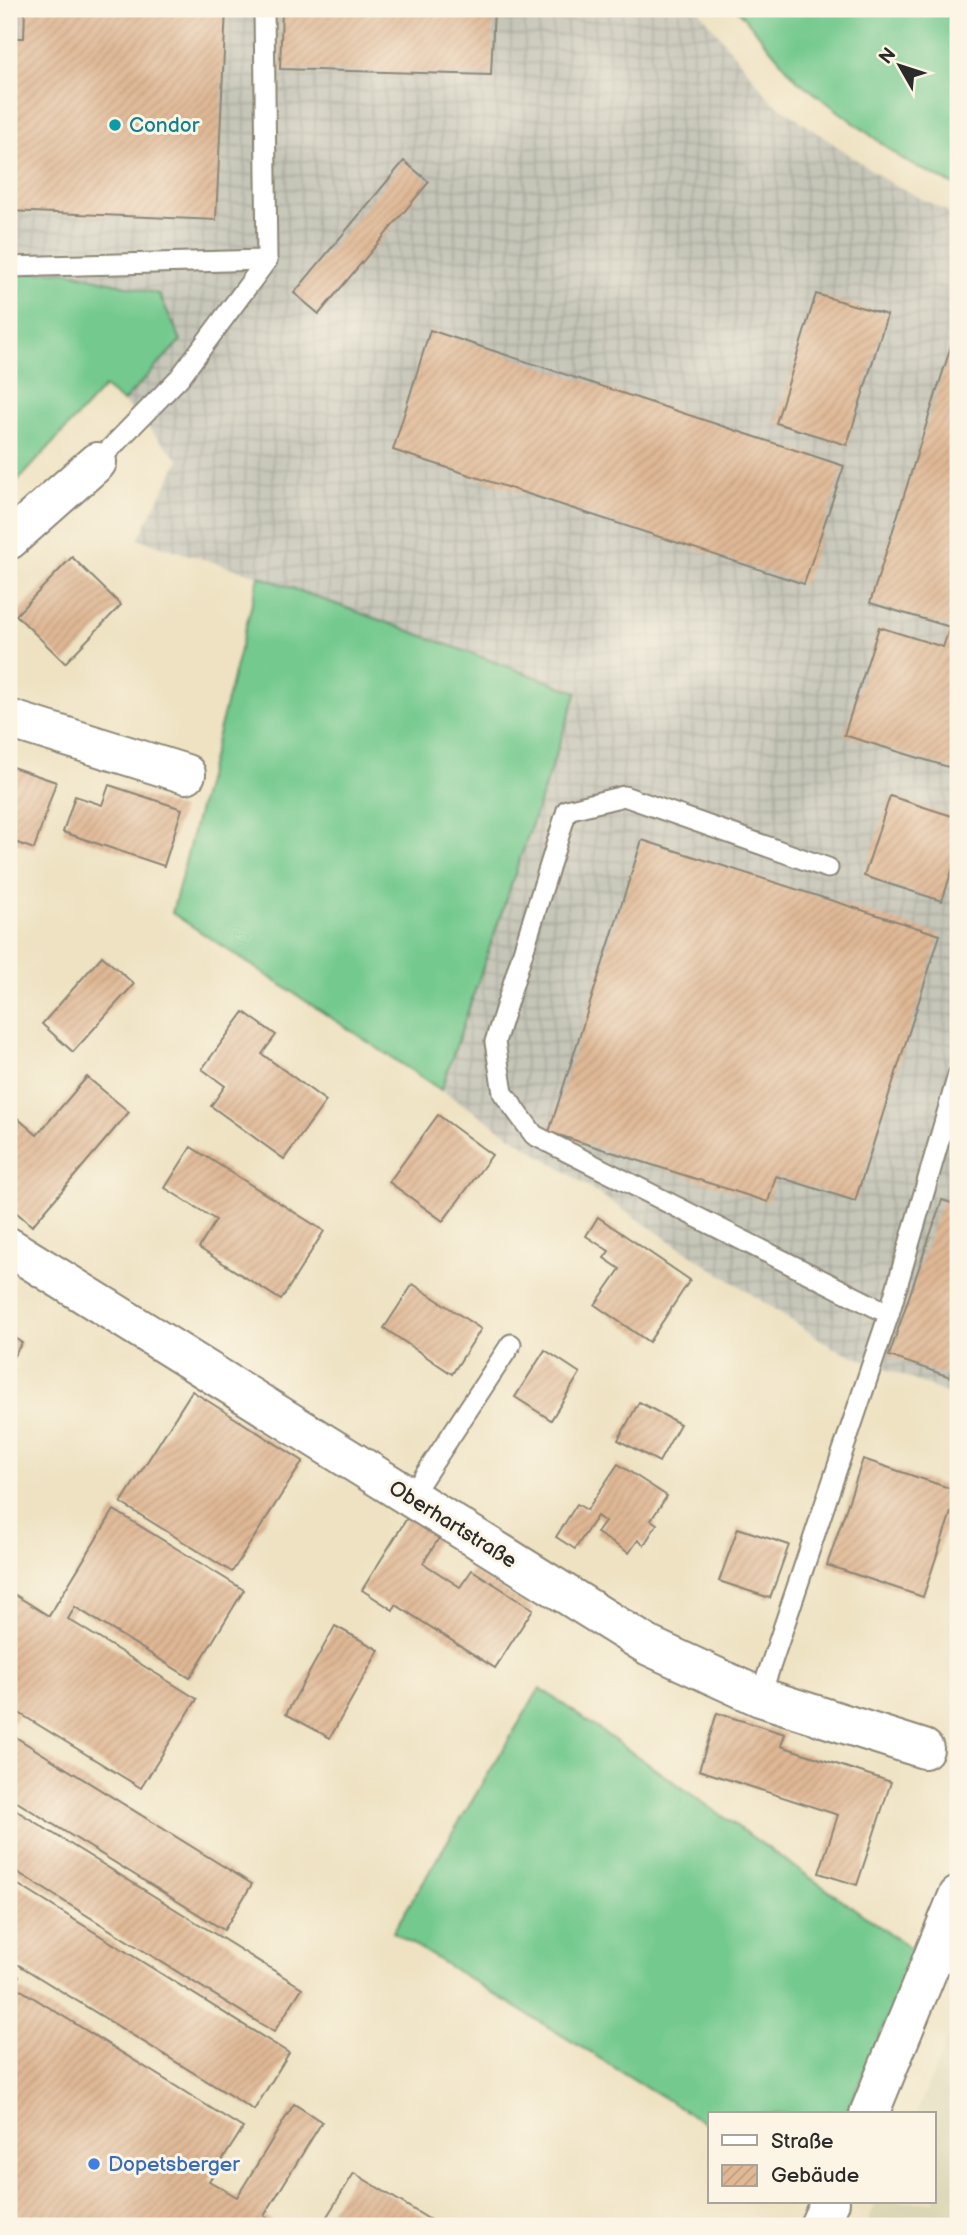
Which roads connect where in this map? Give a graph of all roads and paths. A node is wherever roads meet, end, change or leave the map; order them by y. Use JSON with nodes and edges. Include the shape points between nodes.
{"nodes":[{"id":1,"x":264,"y":9,"type":"edge"},
{"id":2,"x":267,"y":260,"type":"junction"},
{"id":3,"x":9,"y":267,"type":"edge"},
{"id":4,"x":97,"y":461,"type":"joint"},
{"id":5,"x":9,"y":540,"type":"edge"},
{"id":6,"x":9,"y":719,"type":"edge"},
{"id":7,"x":186,"y":774,"type":"dead end"},
{"id":8,"x":828,"y":868,"type":"dead end"},
{"id":9,"x":958,"y":1075,"type":"edge"},
{"id":10,"x":9,"y":1247,"type":"edge"},
{"id":11,"x":889,"y":1314,"type":"junction"},
{"id":12,"x":511,"y":1344,"type":"dead end"},
{"id":13,"x":410,"y":1498,"type":"junction"},
{"id":14,"x":760,"y":1697,"type":"junction"},
{"id":15,"x":924,"y":1749,"type":"dead end"},
{"id":16,"x":958,"y":1896,"type":"edge"},
{"id":17,"x":870,"y":2112,"type":"edge"},
{"id":18,"x":829,"y":2204,"type":"edge"},
{"id":19,"x":820,"y":2226,"type":"edge"}],
"edges":[{"from":1,"to":2,"type":"lane"},
{"from":2,"to":3,"type":"lane"},
{"from":2,"to":4,"type":"lane","via":[[180,377]]},
{"from":4,"to":5,"type":"street"},
{"from":6,"to":7,"type":"street"},
{"from":8,"to":11,"type":"lane","via":[[624,796],[567,810],[495,1042],[503,1093],[534,1135]]},
{"from":9,"to":11,"type":"lane"},
{"from":10,"to":13,"type":"street","name":"Oberhartstraße"},
{"from":11,"to":14,"type":"lane"},
{"from":12,"to":13,"type":"lane"},
{"from":13,"to":14,"type":"street","name":"Oberhartstraße","via":[[649,1646]]},
{"from":14,"to":15,"type":"street","name":"Oberhartstraße"},
{"from":16,"to":17,"type":"street"},
{"from":18,"to":19,"type":"street"}]}
